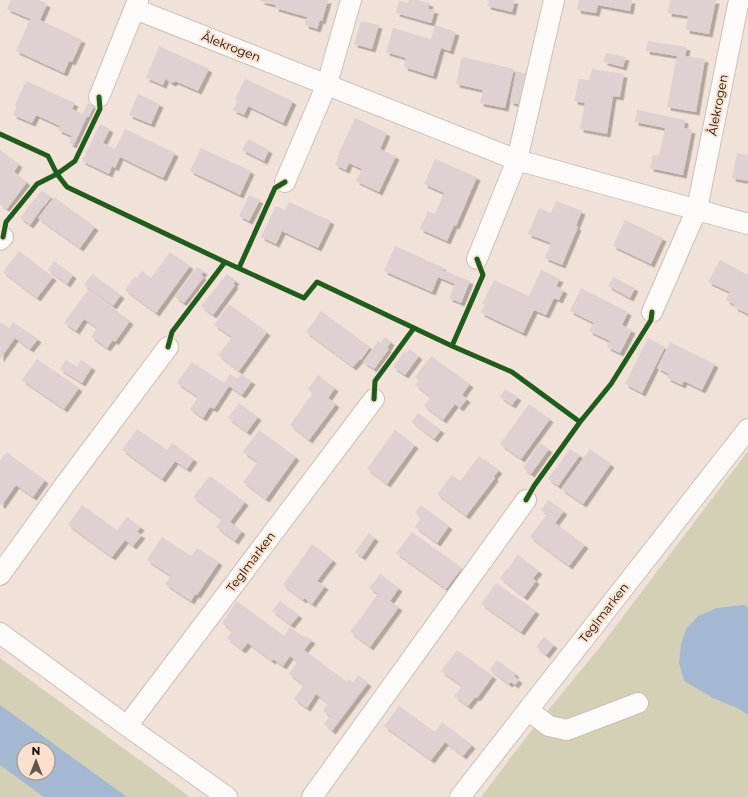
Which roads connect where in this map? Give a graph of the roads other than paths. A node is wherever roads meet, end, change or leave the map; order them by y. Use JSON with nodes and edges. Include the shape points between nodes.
{"nodes":[{"id":1,"x":351,"y":0,"type":"edge"},
{"id":2,"x":554,"y":0,"type":"edge"},
{"id":3,"x":739,"y":0,"type":"edge"},
{"id":4,"x":137,"y":4,"type":"edge"},
{"id":5,"x":327,"y":84,"type":"junction"},
{"id":6,"x":99,"y":97,"type":"dead end"},
{"id":7,"x":517,"y":160,"type":"junction"},
{"id":8,"x":285,"y":182,"type":"dead end"},
{"id":9,"x":697,"y":209,"type":"junction"},
{"id":10,"x":748,"y":224,"type":"edge"},
{"id":11,"x":477,"y":259,"type":"dead end"},
{"id":12,"x":652,"y":312,"type":"dead end"},
{"id":13,"x":168,"y":347,"type":"dead end"},
{"id":14,"x":374,"y":398,"type":"dead end"},
{"id":15,"x":748,"y":429,"type":"edge"},
{"id":16,"x":526,"y":500,"type":"dead end"},
{"id":17,"x":0,"y":575,"type":"edge"},
{"id":18,"x":0,"y":633,"type":"edge"},
{"id":19,"x":638,"y":703,"type":"dead end"},
{"id":20,"x":528,"y":710,"type":"junction"},
{"id":21,"x":127,"y":726,"type":"junction"},
{"id":22,"x":227,"y":797,"type":"edge"},
{"id":23,"x":312,"y":797,"type":"edge"},
{"id":24,"x":460,"y":797,"type":"edge"}],
"edges":[{"from":1,"to":5,"type":"street"},
{"from":2,"to":7,"type":"street"},
{"from":3,"to":9,"type":"street","name":"Ålekrogen"},
{"from":4,"to":5,"type":"street","name":"Ålekrogen"},
{"from":4,"to":6,"type":"street","name":"Ålekrogen"},
{"from":5,"to":7,"type":"street","name":"Ålekrogen"},
{"from":5,"to":8,"type":"street"},
{"from":7,"to":9,"type":"street","name":"Ålekrogen"},
{"from":7,"to":11,"type":"street"},
{"from":9,"to":10,"type":"street","name":"Ålekrogen"},
{"from":9,"to":12,"type":"street","name":"Ålekrogen"},
{"from":13,"to":17,"type":"street"},
{"from":14,"to":21,"type":"street","name":"Teglmarken"},
{"from":15,"to":20,"type":"street","name":"Teglmarken"},
{"from":16,"to":23,"type":"street"},
{"from":18,"to":21,"type":"street"},
{"from":19,"to":20,"type":"street","via":[[567,730],[549,726]]},
{"from":20,"to":24,"type":"street","name":"Teglmarken"},
{"from":21,"to":22,"type":"street"}]}
